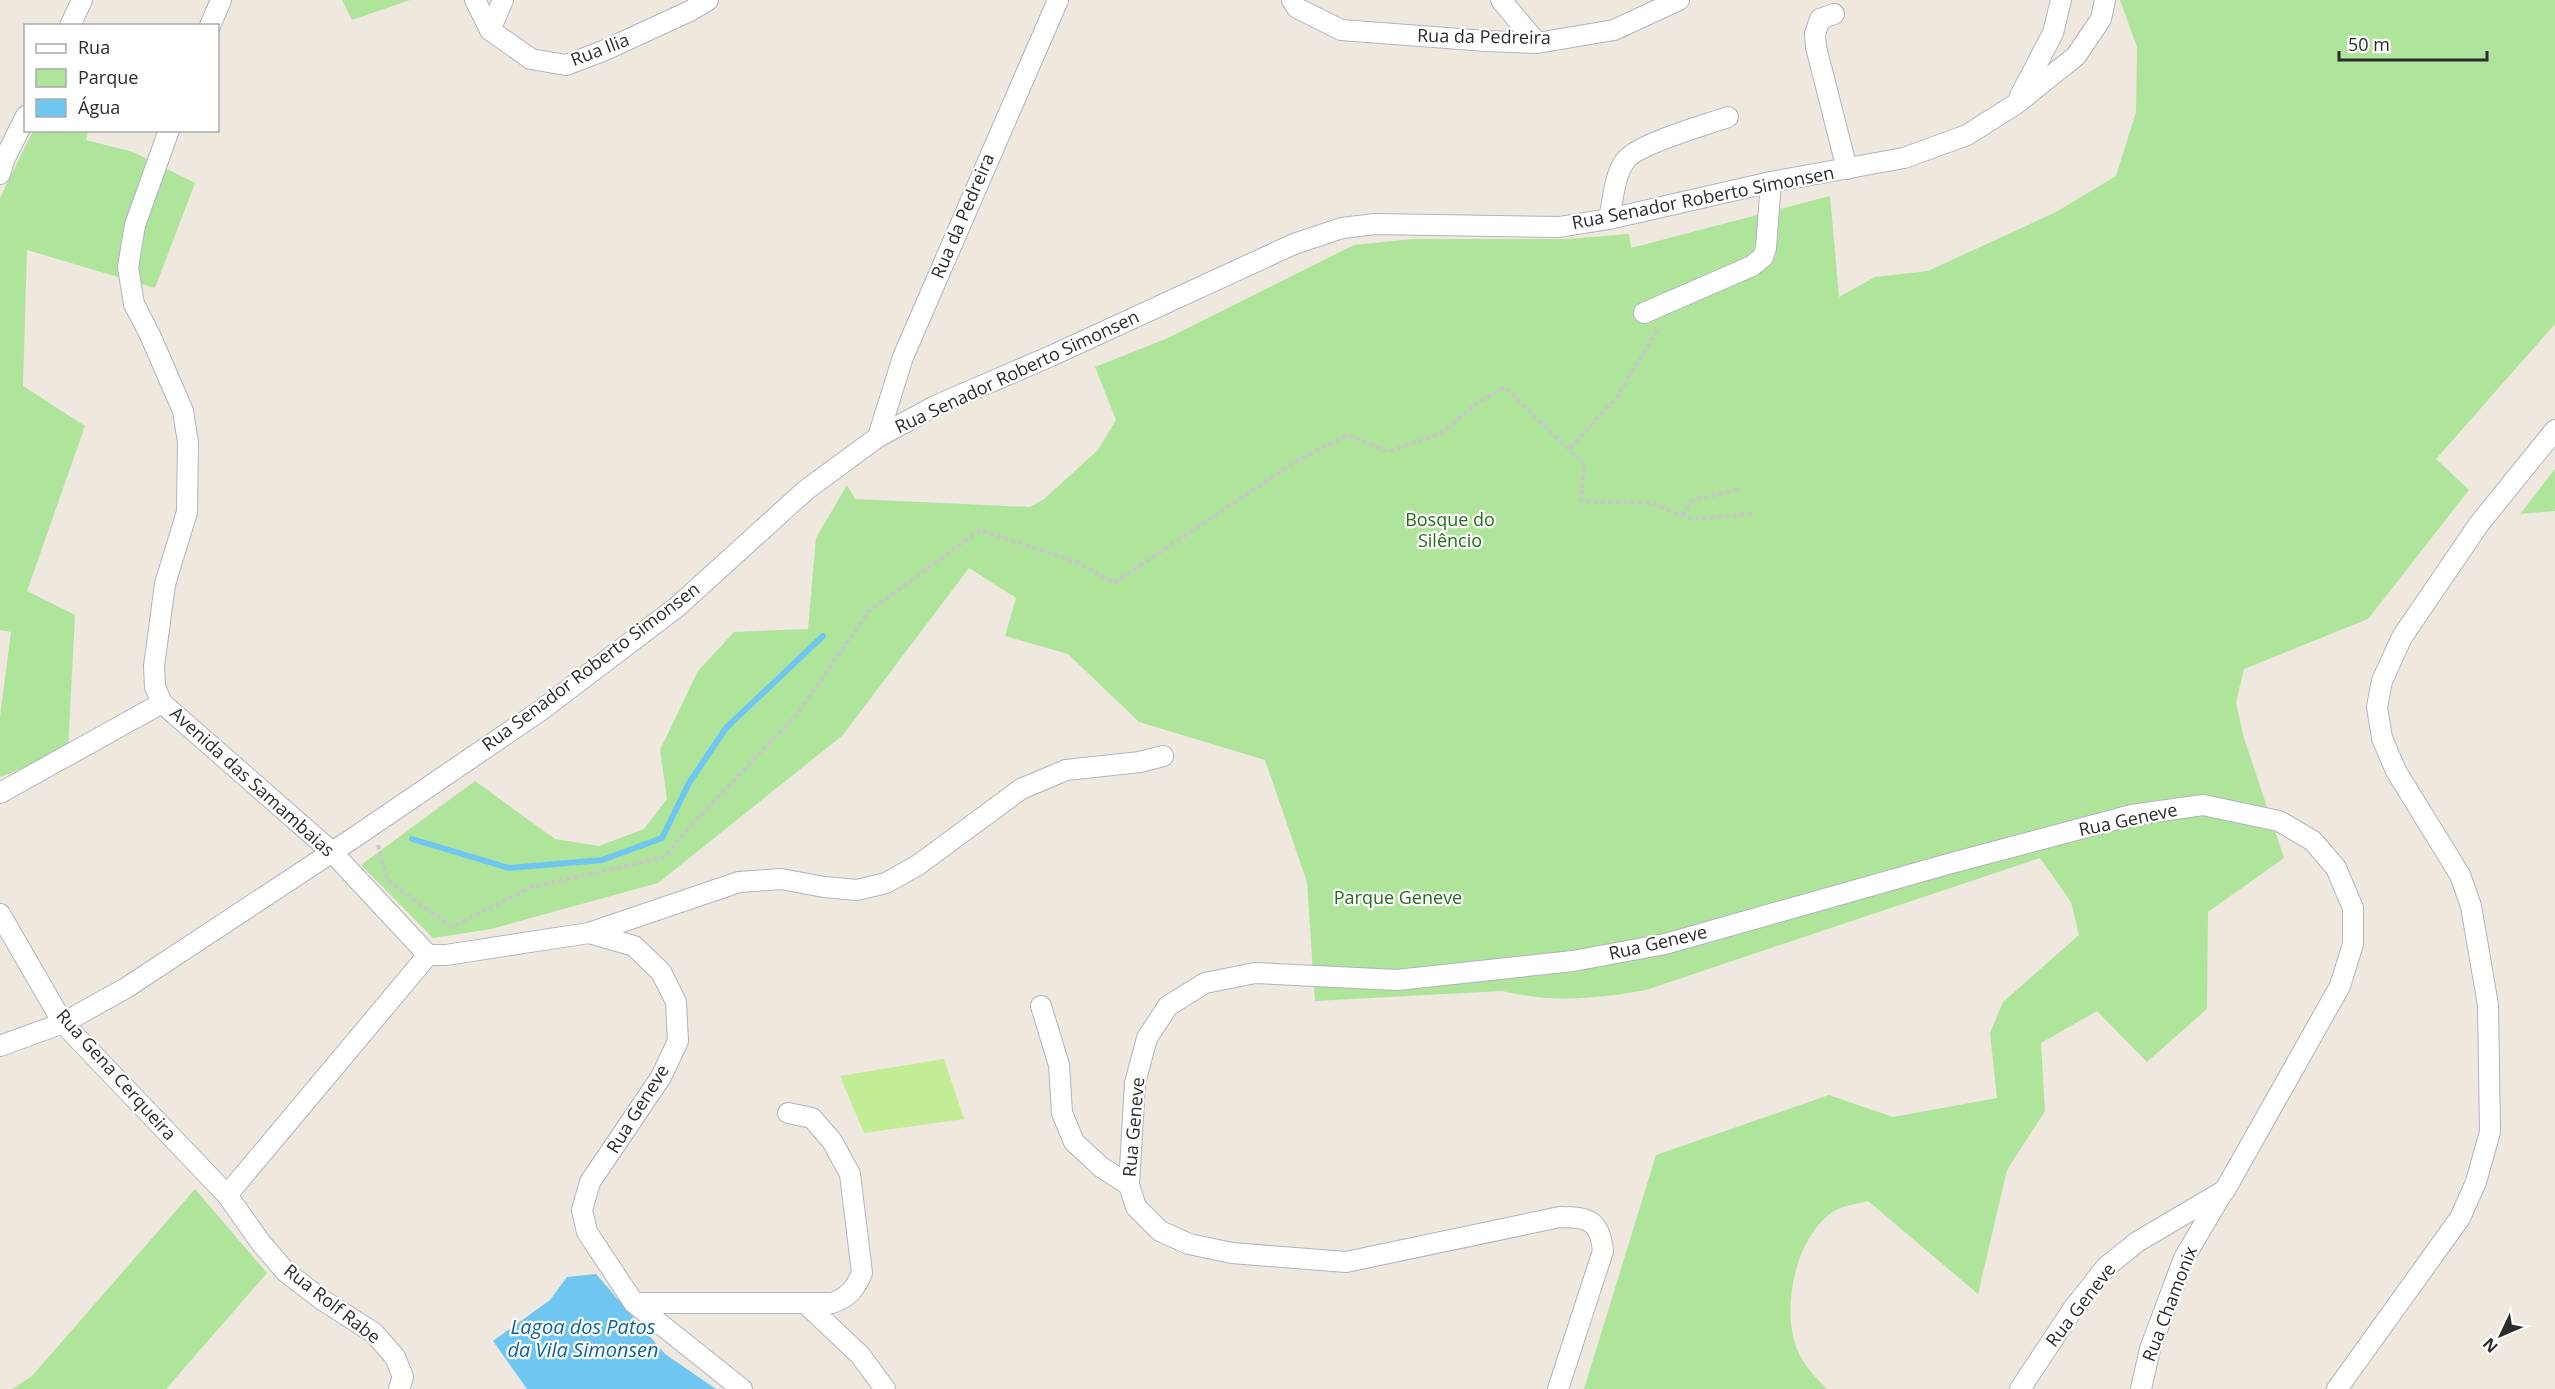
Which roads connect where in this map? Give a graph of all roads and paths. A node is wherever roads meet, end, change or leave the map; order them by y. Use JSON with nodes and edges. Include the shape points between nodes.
{"nodes":[{"id":1,"x":82,"y":0,"type":"edge"},
{"id":2,"x":221,"y":0,"type":"edge"},
{"id":3,"x":475,"y":0,"type":"edge"},
{"id":4,"x":503,"y":0,"type":"edge"},
{"id":5,"x":708,"y":0,"type":"edge"},
{"id":6,"x":1058,"y":0,"type":"edge"},
{"id":7,"x":1292,"y":0,"type":"edge"},
{"id":8,"x":1501,"y":0,"type":"edge"},
{"id":9,"x":1679,"y":0,"type":"edge"},
{"id":10,"x":2061,"y":0,"type":"edge"},
{"id":11,"x":2105,"y":0,"type":"edge"},
{"id":12,"x":1834,"y":14,"type":"dead end"},
{"id":13,"x":71,"y":24,"type":"edge"},
{"id":14,"x":211,"y":24,"type":"edge"},
{"id":15,"x":490,"y":30,"type":"junction"},
{"id":16,"x":1537,"y":43,"type":"junction"},
{"id":17,"x":2016,"y":104,"type":"junction"},
{"id":18,"x":1728,"y":117,"type":"dead end"},
{"id":19,"x":24,"y":120,"type":"edge"},
{"id":20,"x":168,"y":132,"type":"edge"},
{"id":21,"x":1846,"y":169,"type":"junction"},
{"id":22,"x":0,"y":174,"type":"edge"},
{"id":23,"x":1771,"y":182,"type":"junction"},
{"id":24,"x":1609,"y":219,"type":"junction"},
{"id":25,"x":1644,"y":313,"type":"joint"},
{"id":26,"x":2555,"y":430,"type":"edge"},
{"id":27,"x":878,"y":437,"type":"junction"},
{"id":28,"x":1569,"y":448,"type":"junction"},
{"id":29,"x":1741,"y":489,"type":"dead end"},
{"id":30,"x":1753,"y":514,"type":"dead end"},
{"id":31,"x":1682,"y":515,"type":"junction"},
{"id":32,"x":162,"y":702,"type":"junction"},
{"id":33,"x":1163,"y":756,"type":"dead end"},
{"id":34,"x":0,"y":794,"type":"edge"},
{"id":35,"x":372,"y":824,"type":"junction"},
{"id":36,"x":332,"y":852,"type":"junction"},
{"id":37,"x":0,"y":914,"type":"edge"},
{"id":38,"x":589,"y":933,"type":"junction"},
{"id":39,"x":428,"y":955,"type":"junction"},
{"id":40,"x":1041,"y":1006,"type":"dead end"},
{"id":41,"x":63,"y":1023,"type":"junction"},
{"id":42,"x":0,"y":1046,"type":"edge"},
{"id":43,"x":788,"y":1113,"type":"dead end"},
{"id":44,"x":1129,"y":1185,"type":"junction"},
{"id":45,"x":2225,"y":1190,"type":"junction"},
{"id":46,"x":227,"y":1195,"type":"junction"},
{"id":47,"x":634,"y":1303,"type":"junction"},
{"id":48,"x":805,"y":1304,"type":"junction"},
{"id":49,"x":399,"y":1389,"type":"edge"},
{"id":50,"x":742,"y":1389,"type":"edge"},
{"id":51,"x":885,"y":1389,"type":"edge"},
{"id":52,"x":1558,"y":1389,"type":"edge"},
{"id":53,"x":2020,"y":1389,"type":"edge"},
{"id":54,"x":2141,"y":1389,"type":"edge"},
{"id":55,"x":2337,"y":1389,"type":"edge"}],
"edges":[{"from":1,"to":13,"type":"street"},
{"from":2,"to":14,"type":"street"},
{"from":3,"to":15,"type":"street","name":"Rua Ilia"},
{"from":4,"to":15,"type":"street"},
{"from":5,"to":15,"type":"street","name":"Rua Ilia","via":[[690,12],[566,65],[531,59]]},
{"from":6,"to":27,"type":"street","name":"Rua da Pedreira","via":[[903,357]]},
{"from":7,"to":16,"type":"street","name":"Rua da Pedreira","via":[[1297,8],[1341,30]]},
{"from":8,"to":16,"type":"street"},
{"from":9,"to":16,"type":"street","name":"Rua da Pedreira","via":[[1614,30]]},
{"from":10,"to":17,"type":"street","via":[[2054,33]]},
{"from":11,"to":17,"type":"street","name":"Rua Senador Roberto Simonsen","via":[[2101,19],[2076,56]]},
{"from":12,"to":21,"type":"street","via":[[1820,19],[1815,34]]},
{"from":17,"to":21,"type":"street","name":"Rua Senador Roberto Simonsen","via":[[1967,135],[1904,158]]},
{"from":18,"to":24,"type":"street","via":[[1646,146],[1625,159]]},
{"from":19,"to":22,"type":"street"},
{"from":20,"to":32,"type":"street","name":"Avenida das Samambaias","via":[[135,225],[128,267],[134,304],[183,411],[188,442],[187,512],[165,584],[154,666],[155,687]]},
{"from":21,"to":23,"type":"street","name":"Rua Senador Roberto Simonsen"},
{"from":23,"to":24,"type":"street","name":"Rua Senador Roberto Simonsen"},
{"from":23,"to":25,"type":"street","via":[[1763,257],[1752,266]]},
{"from":24,"to":27,"type":"street","name":"Rua Senador Roberto Simonsen","via":[[1559,226],[1375,224],[1342,228],[1294,244],[935,406]]},
{"from":25,"to":28,"type":"path","via":[[1657,331],[1617,397]]},
{"from":26,"to":55,"type":"street","via":[[2479,524],[2402,637],[2382,681],[2377,706],[2386,746],[2396,771],[2460,875],[2471,906],[2488,1005],[2490,1132],[2476,1182],[2460,1218]]},
{"from":27,"to":35,"type":"street","name":"Rua Senador Roberto Simonsen","via":[[806,490],[677,607],[540,711]]},
{"from":28,"to":31,"type":"path","via":[[1584,464],[1581,501],[1652,503]]},
{"from":28,"to":35,"type":"path","via":[[1505,387],[1476,404],[1441,433],[1388,452],[1348,435],[1298,460],[1114,583],[1079,562],[980,530],[869,611],[797,714],[665,857],[532,887],[452,927],[388,881]]},
{"from":29,"to":31,"type":"path","via":[[1693,500]]},
{"from":30,"to":31,"type":"path","via":[[1692,519]]},
{"from":32,"to":34,"type":"street"},
{"from":32,"to":36,"type":"street","name":"Avenida das Samambaias"},
{"from":33,"to":38,"type":"street","via":[[1066,770],[1021,789],[918,866],[886,883],[857,890],[781,879],[739,882]]},
{"from":35,"to":36,"type":"street","name":"Rua Senador Roberto Simonsen"},
{"from":36,"to":39,"type":"street","name":"Avenida das Samambaias"},
{"from":36,"to":41,"type":"street","name":"Rua Senador Roberto Simonsen","via":[[126,988]]},
{"from":37,"to":41,"type":"street","name":"Rua Gena Cerqueira"},
{"from":38,"to":39,"type":"street","name":"Rua Geneve"},
{"from":38,"to":47,"type":"street","name":"Rua Geneve","via":[[634,946],[661,972],[676,1002],[678,1041],[661,1077],[590,1182],[582,1210],[587,1232]]},
{"from":39,"to":46,"type":"street"},
{"from":40,"to":44,"type":"street","via":[[1059,1065],[1062,1113],[1074,1142],[1101,1167]]},
{"from":41,"to":42,"type":"street","name":"Rua Senador Roberto Simonsen"},
{"from":41,"to":46,"type":"street","name":"Rua Gena Cerqueira"},
{"from":43,"to":48,"type":"street","via":[[812,1118],[832,1141],[850,1174],[862,1264],[856,1287],[845,1298],[832,1303]]},
{"from":44,"to":45,"type":"street","name":"Rua Geneve","via":[[1135,1083],[1147,1038],[1168,1006],[1204,983],[1255,973],[1397,980],[1574,961],[1665,944],[2132,815],[2203,806],[2279,821],[2313,841],[2337,868],[2353,908],[2353,944],[2340,986]]},
{"from":44,"to":52,"type":"street","name":"Rua Geneve","via":[[1137,1207],[1160,1231],[1189,1244],[1286,1258],[1346,1262],[1560,1217],[1581,1217],[1593,1222],[1602,1236],[1603,1251]]},
{"from":45,"to":53,"type":"street","name":"Rua Geneve","via":[[2137,1242],[2106,1267]]},
{"from":45,"to":54,"type":"street","name":"Rua Chamonix","via":[[2184,1258],[2150,1349]]},
{"from":46,"to":49,"type":"street","name":"Rua Rolf Rabe","via":[[286,1272],[374,1333],[395,1357],[403,1377]]},
{"from":47,"to":48,"type":"street"},
{"from":47,"to":50,"type":"street","name":"Rua Geneve"},
{"from":48,"to":51,"type":"street","via":[[860,1355]]}]}
